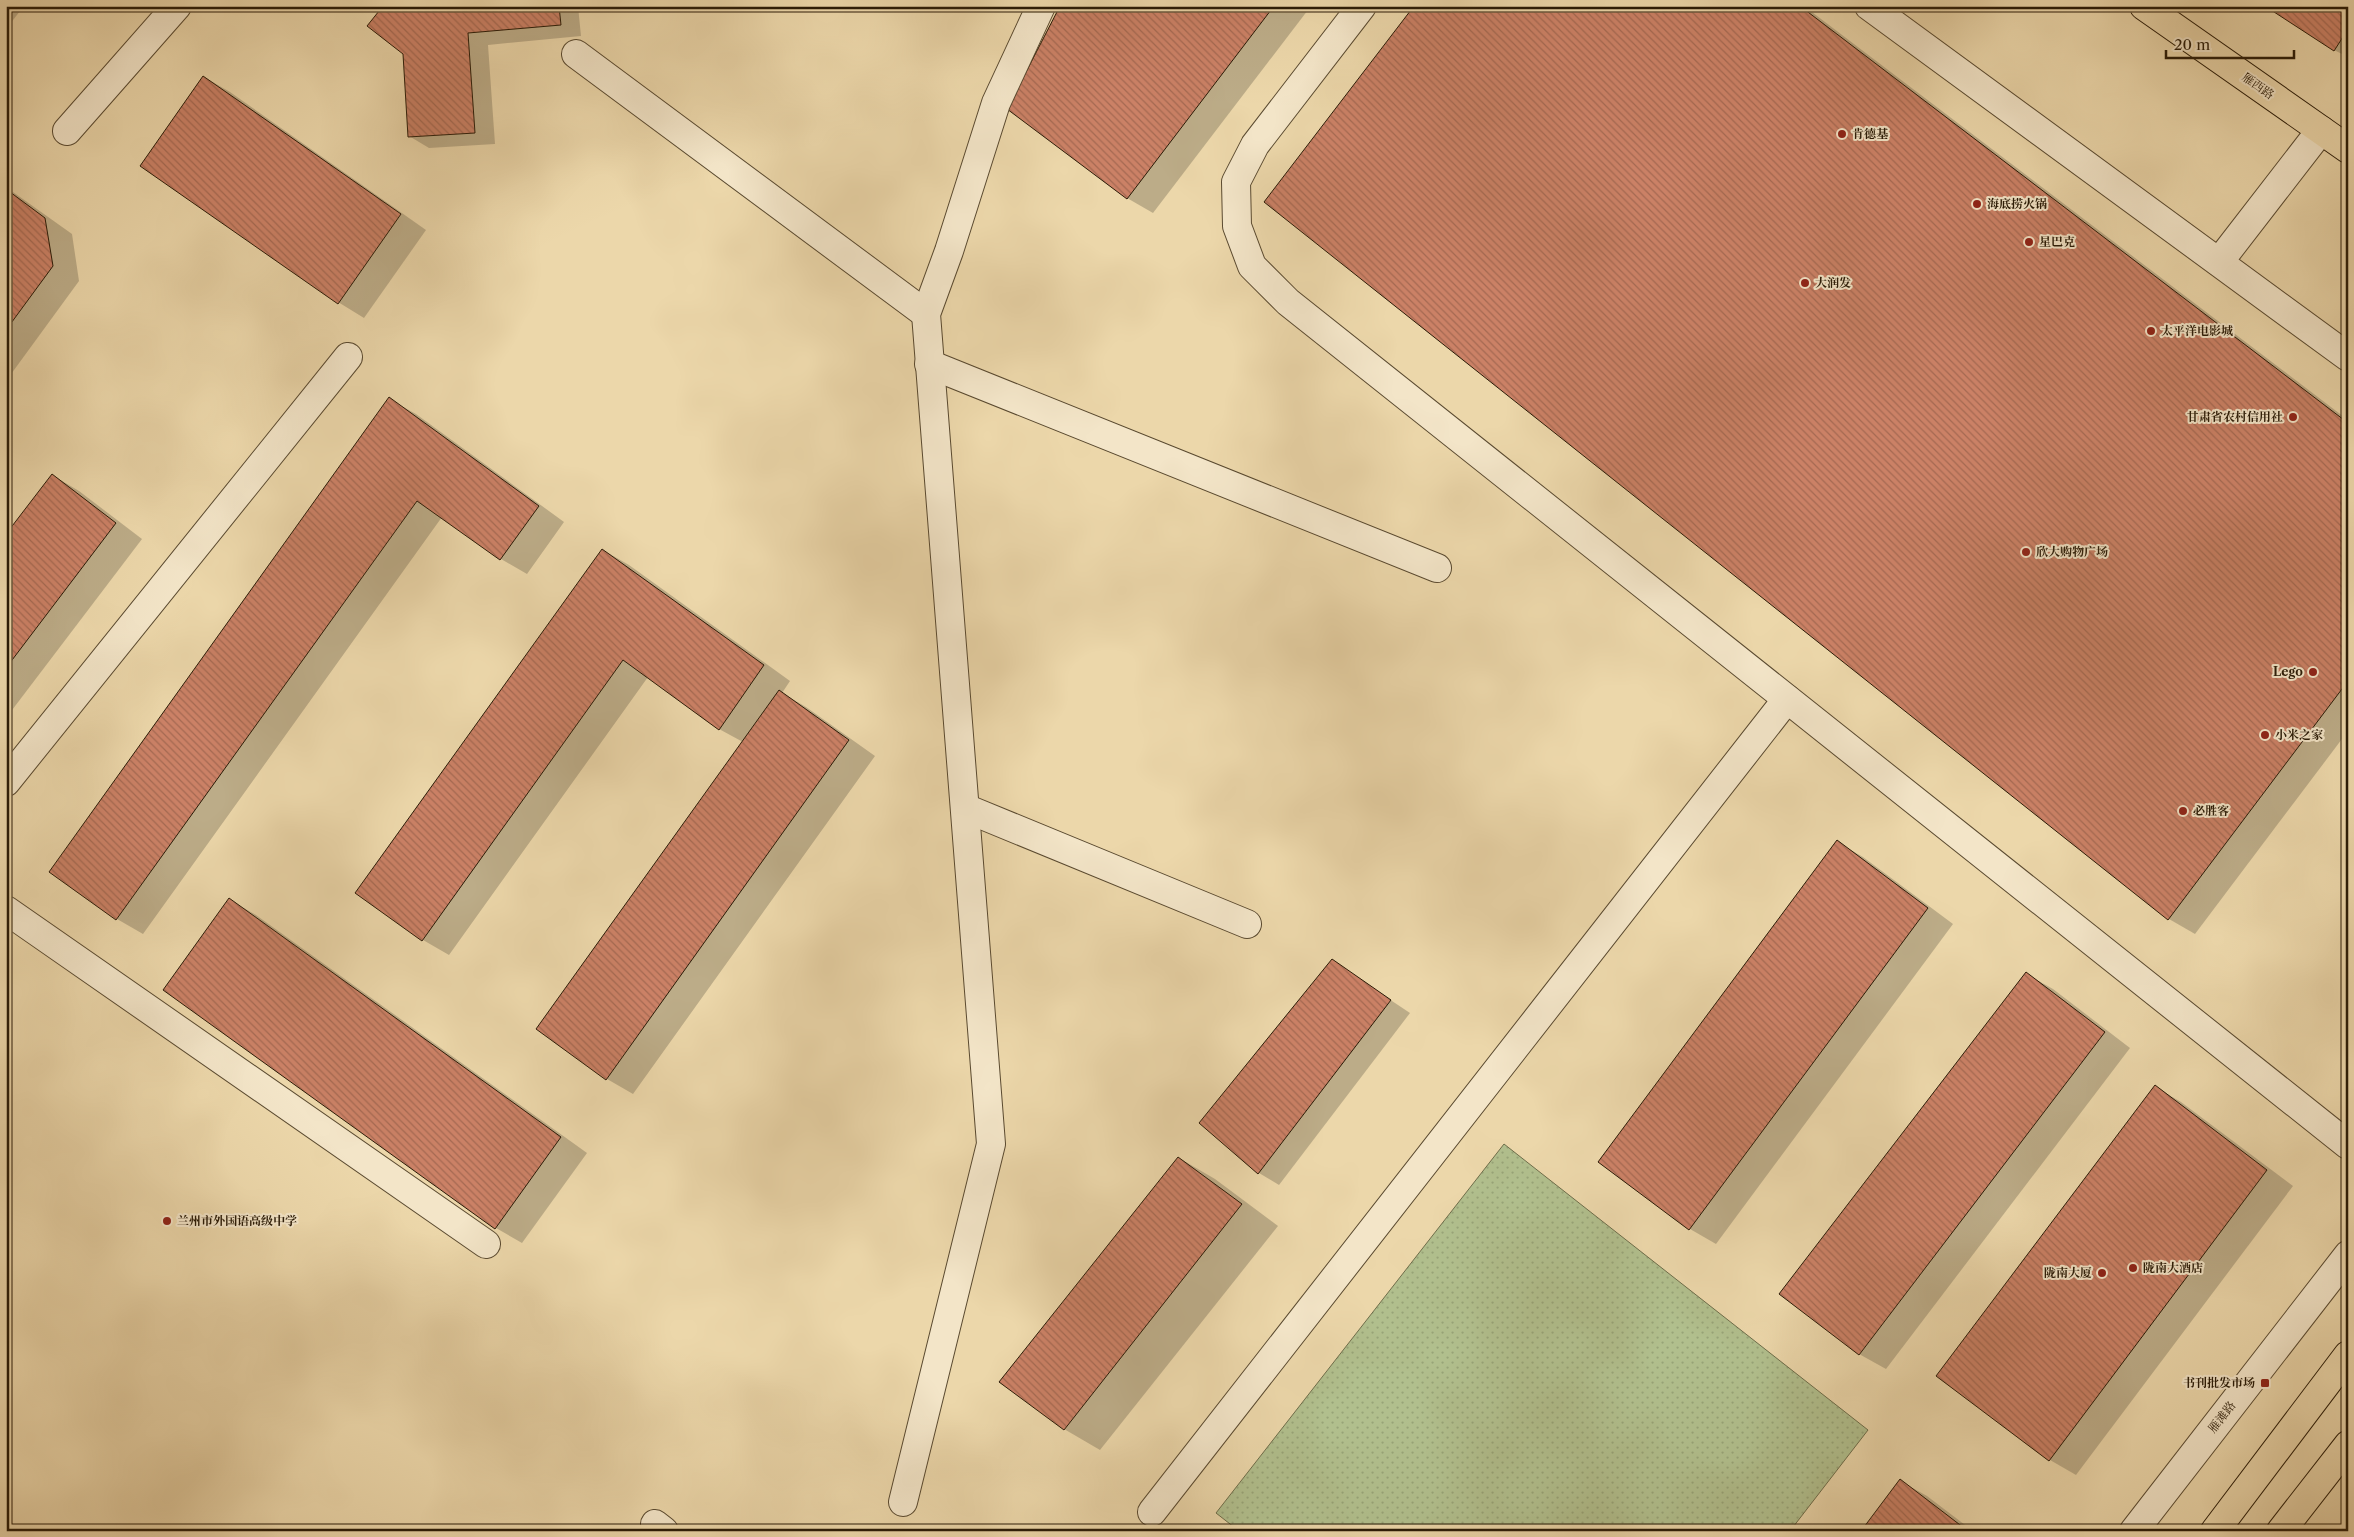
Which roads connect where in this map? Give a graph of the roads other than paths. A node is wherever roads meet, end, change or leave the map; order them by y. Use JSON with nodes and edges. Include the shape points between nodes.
{"nodes":[{"id":1,"x":177,"y":6,"type":"edge"},
{"id":2,"x":1041,"y":6,"type":"edge"},
{"id":3,"x":1362,"y":6,"type":"edge"},
{"id":4,"x":1869,"y":6,"type":"edge"},
{"id":5,"x":2144,"y":6,"type":"edge"},
{"id":6,"x":576,"y":54,"type":"dead end"},
{"id":7,"x":2321,"y":130,"type":"junction"},
{"id":8,"x":67,"y":131,"type":"dead end"},
{"id":9,"x":2348,"y":149,"type":"edge"},
{"id":10,"x":2219,"y":262,"type":"junction"},
{"id":11,"x":926,"y":314,"type":"junction"},
{"id":12,"x":348,"y":357,"type":"dead end"},
{"id":13,"x":2348,"y":357,"type":"edge"},
{"id":14,"x":929,"y":364,"type":"junction"},
{"id":15,"x":1437,"y":568,"type":"dead end"},
{"id":16,"x":1787,"y":699,"type":"junction"},
{"id":17,"x":6,"y":782,"type":"edge"},
{"id":18,"x":965,"y":808,"type":"junction"},
{"id":19,"x":6,"y":910,"type":"edge"},
{"id":20,"x":1247,"y":924,"type":"dead end"},
{"id":21,"x":2348,"y":1145,"type":"edge"},
{"id":22,"x":486,"y":1244,"type":"dead end"},
{"id":23,"x":2348,"y":1255,"type":"edge"},
{"id":24,"x":2348,"y":1355,"type":"edge"},
{"id":25,"x":2348,"y":1445,"type":"edge"},
{"id":26,"x":903,"y":1502,"type":"dead end"},
{"id":27,"x":1152,"y":1512,"type":"dead end"},
{"id":28,"x":2134,"y":1531,"type":"edge"},
{"id":29,"x":2215,"y":1531,"type":"edge"},
{"id":30,"x":2281,"y":1531,"type":"edge"}],
"edges":[{"from":1,"to":8,"type":"street"},
{"from":2,"to":11,"type":"street","via":[[996,103]]},
{"from":3,"to":16,"type":"street","via":[[1255,145],[1236,182],[1238,226],[1252,266],[1288,302]]},
{"from":4,"to":10,"type":"street"},
{"from":5,"to":7,"type":"main road","name":"雁西路"},
{"from":6,"to":11,"type":"street"},
{"from":7,"to":9,"type":"main road","name":"雁西路"},
{"from":7,"to":10,"type":"street"},
{"from":10,"to":13,"type":"street"},
{"from":11,"to":14,"type":"street"},
{"from":12,"to":17,"type":"street"},
{"from":14,"to":15,"type":"street"},
{"from":14,"to":18,"type":"street"},
{"from":16,"to":21,"type":"street"},
{"from":16,"to":27,"type":"street"},
{"from":18,"to":20,"type":"street"},
{"from":18,"to":26,"type":"street","via":[[992,1144]]},
{"from":19,"to":22,"type":"street"},
{"from":23,"to":28,"type":"street","name":"雁滩路"},
{"from":24,"to":29,"type":"main road"},
{"from":25,"to":30,"type":"main road"}]}
